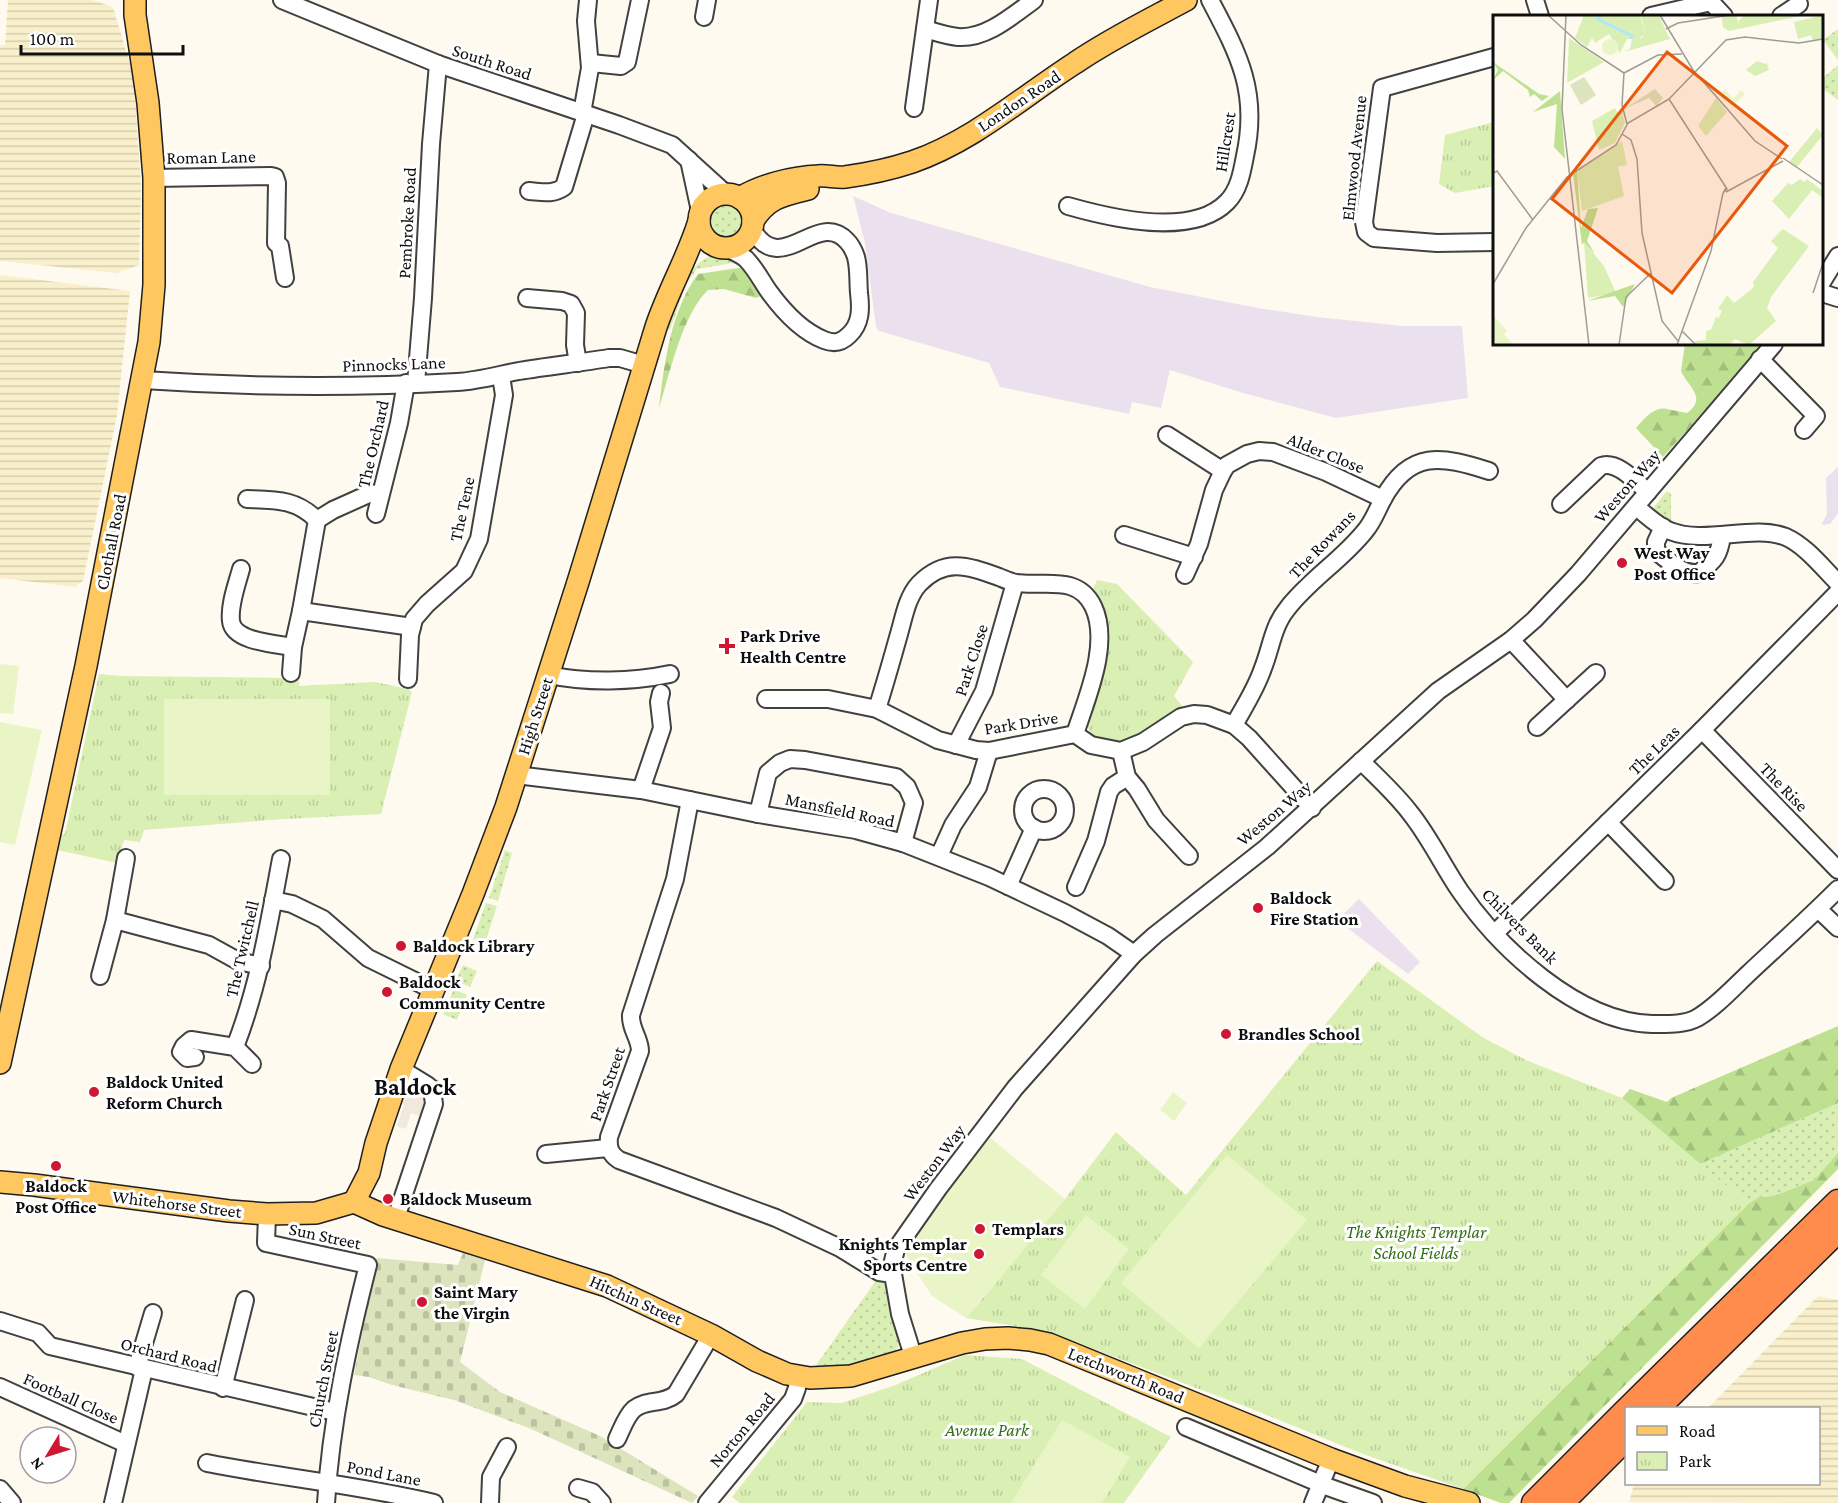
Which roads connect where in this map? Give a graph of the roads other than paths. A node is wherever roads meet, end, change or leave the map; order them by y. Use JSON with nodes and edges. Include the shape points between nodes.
{"nodes":[{"id":1,"x":282,"y":0,"type":"edge"},
{"id":2,"x":588,"y":0,"type":"edge"},
{"id":3,"x":640,"y":0,"type":"edge"},
{"id":4,"x":707,"y":0,"type":"edge"},
{"id":5,"x":928,"y":0,"type":"edge"},
{"id":6,"x":1034,"y":0,"type":"edge"},
{"id":7,"x":1185,"y":0,"type":"edge"},
{"id":8,"x":1210,"y":0,"type":"edge"},
{"id":9,"x":1535,"y":0,"type":"edge"},
{"id":10,"x":1799,"y":4,"type":"dead end"},
{"id":11,"x":132,"y":5,"type":"edge"},
{"id":12,"x":316,"y":6,"type":"edge"},
{"id":13,"x":1720,"y":12,"type":"edge"},
{"id":14,"x":1540,"y":15,"type":"edge"},
{"id":15,"x":1655,"y":15,"type":"edge"},
{"id":16,"x":1782,"y":15,"type":"edge"},
{"id":17,"x":704,"y":17,"type":"dead end"},
{"id":18,"x":925,"y":29,"type":"junction"},
{"id":19,"x":1493,"y":57,"type":"edge"},
{"id":20,"x":591,"y":63,"type":"junction"},
{"id":21,"x":438,"y":64,"type":"junction"},
{"id":22,"x":914,"y":108,"type":"dead end"},
{"id":23,"x":584,"y":113,"type":"junction"},
{"id":24,"x":688,"y":160,"type":"junction"},
{"id":25,"x":153,"y":178,"type":"junction"},
{"id":26,"x":842,"y":178,"type":"junction"},
{"id":27,"x":529,"y":191,"type":"dead end"},
{"id":28,"x":733,"y":196,"type":"junction"},
{"id":29,"x":1068,"y":206,"type":"dead end"},
{"id":30,"x":699,"y":216,"type":"junction"},
{"id":31,"x":752,"y":225,"type":"junction"},
{"id":32,"x":1493,"y":242,"type":"edge"},
{"id":33,"x":721,"y":247,"type":"junction"},
{"id":34,"x":1838,"y":256,"type":"edge"},
{"id":35,"x":285,"y":278,"type":"dead end"},
{"id":36,"x":1823,"y":279,"type":"edge"},
{"id":37,"x":673,"y":282,"type":"junction"},
{"id":38,"x":1823,"y":294,"type":"edge"},
{"id":39,"x":527,"y":298,"type":"dead end"},
{"id":40,"x":1838,"y":298,"type":"edge"},
{"id":41,"x":1773,"y":345,"type":"edge"},
{"id":42,"x":1760,"y":359,"type":"junction"},
{"id":43,"x":578,"y":363,"type":"junction"},
{"id":44,"x":644,"y":365,"type":"junction"},
{"id":45,"x":501,"y":376,"type":"junction"},
{"id":46,"x":143,"y":380,"type":"junction"},
{"id":47,"x":411,"y":383,"type":"junction"},
{"id":48,"x":1804,"y":430,"type":"dead end"},
{"id":49,"x":1167,"y":435,"type":"dead end"},
{"id":50,"x":1222,"y":471,"type":"junction"},
{"id":51,"x":1489,"y":471,"type":"dead end"},
{"id":52,"x":1648,"y":492,"type":"junction"},
{"id":53,"x":371,"y":493,"type":"dead end"},
{"id":54,"x":247,"y":499,"type":"dead end"},
{"id":55,"x":1383,"y":499,"type":"junction"},
{"id":56,"x":1562,"y":504,"type":"dead end"},
{"id":57,"x":1636,"y":507,"type":"junction"},
{"id":58,"x":376,"y":514,"type":"dead end"},
{"id":59,"x":317,"y":520,"type":"junction"},
{"id":60,"x":1663,"y":528,"type":"junction"},
{"id":61,"x":1124,"y":536,"type":"dead end"},
{"id":62,"x":1722,"y":536,"type":"junction"},
{"id":63,"x":1194,"y":557,"type":"junction"},
{"id":64,"x":241,"y":569,"type":"dead end"},
{"id":65,"x":1185,"y":575,"type":"dead end"},
{"id":66,"x":1015,"y":583,"type":"junction"},
{"id":67,"x":1838,"y":583,"type":"edge"},
{"id":68,"x":1838,"y":592,"type":"edge"},
{"id":69,"x":301,"y":611,"type":"junction"},
{"id":70,"x":412,"y":627,"type":"junction"},
{"id":71,"x":1511,"y":640,"type":"junction"},
{"id":72,"x":293,"y":647,"type":"junction"},
{"id":73,"x":291,"y":673,"type":"dead end"},
{"id":74,"x":670,"y":674,"type":"dead end"},
{"id":75,"x":1596,"y":674,"type":"dead end"},
{"id":76,"x":549,"y":675,"type":"junction"},
{"id":77,"x":408,"y":679,"type":"dead end"},
{"id":78,"x":661,"y":693,"type":"dead end"},
{"id":79,"x":766,"y":699,"type":"dead end"},
{"id":80,"x":1567,"y":700,"type":"junction"},
{"id":81,"x":877,"y":709,"type":"junction"},
{"id":82,"x":1234,"y":726,"type":"junction"},
{"id":83,"x":1537,"y":727,"type":"dead end"},
{"id":84,"x":1702,"y":730,"type":"junction"},
{"id":85,"x":1075,"y":734,"type":"junction"},
{"id":86,"x":956,"y":745,"type":"junction"},
{"id":87,"x":989,"y":751,"type":"junction"},
{"id":88,"x":1121,"y":751,"type":"junction"},
{"id":89,"x":1361,"y":761,"type":"junction"},
{"id":90,"x":516,"y":775,"type":"junction"},
{"id":91,"x":1126,"y":777,"type":"junction"},
{"id":92,"x":641,"y":790,"type":"junction"},
{"id":93,"x":690,"y":800,"type":"junction"},
{"id":94,"x":1312,"y":808,"type":"junction"},
{"id":95,"x":758,"y":814,"type":"junction"},
{"id":96,"x":1608,"y":822,"type":"junction"},
{"id":97,"x":1034,"y":828,"type":"dead end"},
{"id":98,"x":903,"y":843,"type":"junction"},
{"id":99,"x":939,"y":856,"type":"junction"},
{"id":100,"x":1190,"y":856,"type":"dead end"},
{"id":101,"x":126,"y":858,"type":"dead end"},
{"id":102,"x":281,"y":858,"type":"dead end"},
{"id":103,"x":1838,"y":870,"type":"edge"},
{"id":104,"x":1665,"y":881,"type":"dead end"},
{"id":105,"x":1008,"y":886,"type":"junction"},
{"id":106,"x":1076,"y":887,"type":"dead end"},
{"id":107,"x":1838,"y":889,"type":"edge"},
{"id":108,"x":273,"y":900,"type":"junction"},
{"id":109,"x":1818,"y":909,"type":"junction"},
{"id":110,"x":115,"y":920,"type":"junction"},
{"id":111,"x":1838,"y":928,"type":"edge"},
{"id":112,"x":1495,"y":933,"type":"junction"},
{"id":113,"x":1134,"y":954,"type":"junction"},
{"id":114,"x":261,"y":966,"type":"junction"},
{"id":115,"x":100,"y":976,"type":"dead end"},
{"id":116,"x":434,"y":990,"type":"junction"},
{"id":117,"x":235,"y":1047,"type":"junction"},
{"id":118,"x":195,"y":1057,"type":"dead end"},
{"id":119,"x":0,"y":1063,"type":"edge"},
{"id":120,"x":252,"y":1064,"type":"dead end"},
{"id":121,"x":401,"y":1069,"type":"junction"},
{"id":122,"x":608,"y":1148,"type":"junction"},
{"id":123,"x":546,"y":1154,"type":"dead end"},
{"id":124,"x":0,"y":1182,"type":"edge"},
{"id":125,"x":354,"y":1202,"type":"junction"},
{"id":126,"x":1838,"y":1202,"type":"edge"},
{"id":127,"x":267,"y":1214,"type":"junction"},
{"id":128,"x":396,"y":1218,"type":"junction"},
{"id":129,"x":1838,"y":1230,"type":"edge"},
{"id":130,"x":368,"y":1265,"type":"joint"},
{"id":131,"x":893,"y":1274,"type":"junction"},
{"id":132,"x":245,"y":1300,"type":"dead end"},
{"id":133,"x":153,"y":1313,"type":"dead end"},
{"id":134,"x":0,"y":1321,"type":"edge"},
{"id":135,"x":711,"y":1335,"type":"junction"},
{"id":136,"x":914,"y":1359,"type":"junction"},
{"id":137,"x":141,"y":1368,"type":"junction"},
{"id":138,"x":798,"y":1376,"type":"junction"},
{"id":139,"x":0,"y":1387,"type":"edge"},
{"id":140,"x":223,"y":1388,"type":"junction"},
{"id":141,"x":1631,"y":1407,"type":"edge"},
{"id":142,"x":1658,"y":1407,"type":"edge"},
{"id":143,"x":335,"y":1412,"type":"junction"},
{"id":144,"x":1625,"y":1413,"type":"edge"},
{"id":145,"x":1186,"y":1427,"type":"dead end"},
{"id":146,"x":617,"y":1439,"type":"dead end"},
{"id":147,"x":1625,"y":1439,"type":"edge"},
{"id":148,"x":126,"y":1444,"type":"junction"},
{"id":149,"x":507,"y":1447,"type":"dead end"},
{"id":150,"x":1331,"y":1459,"type":"junction"},
{"id":151,"x":207,"y":1463,"type":"dead end"},
{"id":152,"x":327,"y":1482,"type":"junction"},
{"id":153,"x":1322,"y":1485,"type":"junction"},
{"id":154,"x":578,"y":1488,"type":"dead end"},
{"id":155,"x":0,"y":1490,"type":"edge"},
{"id":156,"x":416,"y":1501,"type":"edge"},
{"id":157,"x":12,"y":1503,"type":"edge"},
{"id":158,"x":113,"y":1503,"type":"edge"},
{"id":159,"x":326,"y":1503,"type":"edge"},
{"id":160,"x":434,"y":1503,"type":"edge"},
{"id":161,"x":490,"y":1503,"type":"edge"},
{"id":162,"x":602,"y":1503,"type":"edge"},
{"id":163,"x":706,"y":1503,"type":"edge"},
{"id":164,"x":1313,"y":1503,"type":"edge"},
{"id":165,"x":1373,"y":1503,"type":"edge"},
{"id":166,"x":1469,"y":1503,"type":"edge"},
{"id":167,"x":1534,"y":1503,"type":"edge"},
{"id":168,"x":1561,"y":1503,"type":"edge"}],
"edges":[{"from":1,"to":12,"type":"street","name":"South Road"},
{"from":2,"to":20,"type":"street"},
{"from":3,"to":20,"type":"street","via":[[627,62],[621,66]]},
{"from":4,"to":17,"type":"street"},
{"from":5,"to":18,"type":"street"},
{"from":6,"to":18,"type":"street","via":[[975,35],[954,36]]},
{"from":7,"to":26,"type":"main road","name":"London Road","via":[[1076,62],[945,148],[912,162]]},
{"from":8,"to":29,"type":"street","name":"Hillcrest","via":[[1237,54],[1248,89],[1249,132],[1234,193],[1218,209],[1180,221],[1115,219]]},
{"from":9,"to":14,"type":"street"},
{"from":10,"to":16,"type":"street"},
{"from":11,"to":25,"type":"main road","name":"Clothall Road","via":[[148,103]]},
{"from":12,"to":21,"type":"street","name":"South Road"},
{"from":13,"to":15,"type":"street","via":[[1711,2]]},
{"from":18,"to":22,"type":"street"},
{"from":19,"to":32,"type":"street","name":"Elmwood Avenue","via":[[1382,88],[1364,222],[1366,232],[1374,238]]},
{"from":20,"to":23,"type":"street"},
{"from":21,"to":23,"type":"street","name":"South Road"},
{"from":21,"to":47,"type":"street","name":"Pembroke Road","via":[[423,298]]},
{"from":23,"to":24,"type":"street","name":"South Road","via":[[672,145]]},
{"from":23,"to":27,"type":"street","via":[[564,187],[549,193]]},
{"from":24,"to":28,"type":"street","name":"South Road"},
{"from":24,"to":30,"type":"street"},
{"from":25,"to":35,"type":"street","name":"Roman Lane","via":[[275,177],[276,243],[280,246]]},
{"from":25,"to":46,"type":"main road","name":"Clothall Road","via":[[154,285]]},
{"from":26,"to":28,"type":"main road","name":"London Road","via":[[819,176],[780,182]]},
{"from":26,"to":31,"type":"main road","name":"London Road","via":[[770,202],[761,207]]},
{"from":28,"to":30,"type":"main road","via":[[715,196],[706,202]]},
{"from":28,"to":31,"type":"main road","via":[[747,204]]},
{"from":30,"to":33,"type":"main road","via":[[707,240]]},
{"from":30,"to":37,"type":"main road","name":"High Street"},
{"from":31,"to":33,"type":"main road","via":[[742,243]]},
{"from":31,"to":33,"type":"street","via":[[761,241],[773,249],[833,232],[851,246],[856,256],[860,319],[846,338],[832,343],[801,329],[747,261]]},
{"from":33,"to":37,"type":"main road","name":"High Street","via":[[690,263]]},
{"from":34,"to":36,"type":"street"},
{"from":37,"to":44,"type":"main road","name":"High Street"},
{"from":38,"to":40,"type":"street"},
{"from":39,"to":43,"type":"street","via":[[571,304],[576,313]]},
{"from":41,"to":42,"type":"street","name":"Weston Way"},
{"from":42,"to":48,"type":"street","via":[[1816,416]]},
{"from":42,"to":52,"type":"street","name":"Weston Way"},
{"from":43,"to":44,"type":"street","name":"Pinnocks Lane","via":[[620,358]]},
{"from":43,"to":45,"type":"street","name":"Pinnocks Lane"},
{"from":44,"to":76,"type":"main road","name":"High Street"},
{"from":45,"to":47,"type":"street","name":"Pinnocks Lane"},
{"from":45,"to":70,"type":"street","name":"The Tene","via":[[504,395],[479,539],[464,571],[423,608]]},
{"from":46,"to":47,"type":"street","name":"Pinnocks Lane","via":[[299,387]]},
{"from":46,"to":119,"type":"main road","name":"Clothall Road"},
{"from":47,"to":58,"type":"street","name":"The Orchard"},
{"from":49,"to":50,"type":"street"},
{"from":50,"to":55,"type":"street","name":"Alder Close","via":[[1247,454],[1273,452]]},
{"from":50,"to":63,"type":"street"},
{"from":51,"to":55,"type":"street","name":"The Rowans","via":[[1456,460],[1427,460],[1392,483]]},
{"from":52,"to":56,"type":"street","via":[[1618,468],[1605,464]]},
{"from":52,"to":57,"type":"street","name":"Weston Way"},
{"from":53,"to":59,"type":"street"},
{"from":54,"to":59,"type":"street","via":[[292,503],[305,508]]},
{"from":55,"to":82,"type":"street","name":"The Rowans","via":[[1366,531],[1286,610],[1273,634],[1264,668]]},
{"from":57,"to":60,"type":"street"},
{"from":57,"to":71,"type":"street","name":"Weston Way","via":[[1554,601]]},
{"from":59,"to":69,"type":"street"},
{"from":60,"to":62,"type":"street","via":[[1689,536]]},
{"from":60,"to":62,"type":"street","via":[[1656,551],[1689,573],[1699,573],[1715,559]]},
{"from":61,"to":63,"type":"street"},
{"from":62,"to":67,"type":"street","via":[[1785,537]]},
{"from":63,"to":65,"type":"street"},
{"from":64,"to":72,"type":"street","via":[[230,619],[233,628],[244,637]]},
{"from":66,"to":81,"type":"street","via":[[962,566],[943,567],[924,579],[909,601]]},
{"from":66,"to":85,"type":"street","via":[[1066,584],[1083,592],[1094,608],[1100,633],[1095,673]]},
{"from":66,"to":86,"type":"street","name":"Park Close","via":[[984,691]]},
{"from":68,"to":84,"type":"street","name":"The Leas"},
{"from":69,"to":70,"type":"street"},
{"from":69,"to":72,"type":"street"},
{"from":70,"to":77,"type":"street"},
{"from":71,"to":80,"type":"street"},
{"from":71,"to":89,"type":"street","name":"Weston Way","via":[[1438,691]]},
{"from":72,"to":73,"type":"street"},
{"from":74,"to":76,"type":"street","via":[[602,680]]},
{"from":75,"to":80,"type":"street"},
{"from":76,"to":90,"type":"main road","name":"High Street"},
{"from":78,"to":92,"type":"street","via":[[658,702],[662,728]]},
{"from":79,"to":81,"type":"street","name":"Park Drive","via":[[828,699]]},
{"from":80,"to":83,"type":"street"},
{"from":81,"to":86,"type":"street","name":"Park Drive"},
{"from":82,"to":88,"type":"street","via":[[1207,715],[1188,715]]},
{"from":82,"to":94,"type":"street"},
{"from":84,"to":96,"type":"street","name":"The Leas"},
{"from":84,"to":103,"type":"street","name":"The Rise"},
{"from":85,"to":87,"type":"street","name":"Park Drive"},
{"from":85,"to":88,"type":"street","name":"Park Drive","via":[[1091,745]]},
{"from":86,"to":87,"type":"street","name":"Park Drive"},
{"from":87,"to":99,"type":"street","via":[[978,787],[953,825]]},
{"from":88,"to":91,"type":"street"},
{"from":89,"to":94,"type":"street","name":"Weston Way"},
{"from":89,"to":112,"type":"street","name":"Chilvers Bank","via":[[1412,815],[1459,890]]},
{"from":90,"to":92,"type":"street","name":"Mansfield Road"},
{"from":90,"to":116,"type":"main road","name":"High Street"},
{"from":91,"to":100,"type":"street","via":[[1156,820]]},
{"from":91,"to":106,"type":"street","via":[[1109,792],[1096,840]]},
{"from":92,"to":93,"type":"street","name":"Mansfield Road"},
{"from":93,"to":95,"type":"street","name":"Mansfield Road"},
{"from":93,"to":122,"type":"street","name":"Park Street","via":[[675,879],[631,1015],[640,1051]]},
{"from":94,"to":113,"type":"street","name":"Weston Way"},
{"from":95,"to":98,"type":"street","name":"Mansfield Road","via":[[856,830]]},
{"from":95,"to":98,"type":"street","via":[[768,773],[790,759],[887,774],[902,781],[914,802]]},
{"from":96,"to":104,"type":"street"},
{"from":96,"to":112,"type":"street","name":"The Leas"},
{"from":97,"to":105,"type":"street"},
{"from":98,"to":99,"type":"street","name":"Mansfield Road"},
{"from":99,"to":105,"type":"street","name":"Mansfield Road"},
{"from":101,"to":110,"type":"street"},
{"from":102,"to":108,"type":"street","name":"The Twitchell"},
{"from":105,"to":113,"type":"street","name":"Mansfield Road","via":[[1108,936]]},
{"from":107,"to":109,"type":"street","name":"Chilvers Bank"},
{"from":108,"to":114,"type":"street","name":"The Twitchell"},
{"from":108,"to":116,"type":"street","via":[[323,919],[373,962]]},
{"from":109,"to":111,"type":"street"},
{"from":109,"to":112,"type":"street","name":"Chilvers Bank","via":[[1711,1008],[1681,1023],[1641,1024],[1598,1011],[1541,977]]},
{"from":110,"to":114,"type":"street","via":[[209,945],[238,961]]},
{"from":110,"to":115,"type":"street"},
{"from":113,"to":131,"type":"street","name":"Weston Way","via":[[1015,1088],[938,1190],[896,1249]]},
{"from":114,"to":117,"type":"street","name":"The Twitchell"},
{"from":116,"to":121,"type":"main road","name":"High Street"},
{"from":117,"to":118,"type":"street","via":[[191,1040],[181,1052],[187,1058]]},
{"from":117,"to":120,"type":"street"},
{"from":121,"to":125,"type":"main road","name":"High Street","via":[[375,1143],[369,1173]]},
{"from":121,"to":128,"type":"street","via":[[432,1089],[435,1104]]},
{"from":122,"to":123,"type":"street"},
{"from":122,"to":131,"type":"street","name":"Park Street","via":[[619,1160],[776,1218],[840,1248],[879,1272]]},
{"from":124,"to":127,"type":"main road","name":"Whitehorse Street"},
{"from":125,"to":127,"type":"main road","name":"Whitehorse Street","via":[[316,1213]]},
{"from":125,"to":128,"type":"main road","name":"Hitchin Street"},
{"from":126,"to":141,"type":"highway"},
{"from":127,"to":130,"type":"street","name":"Sun Street","via":[[266,1243]]},
{"from":128,"to":135,"type":"main road","name":"Hitchin Street","via":[[588,1279],[637,1298]]},
{"from":129,"to":142,"type":"highway"},
{"from":130,"to":143,"type":"street","name":"Church Street"},
{"from":131,"to":136,"type":"street","name":"Weston Way"},
{"from":132,"to":140,"type":"street"},
{"from":133,"to":137,"type":"street"},
{"from":134,"to":137,"type":"street","name":"Orchard Road","via":[[38,1333],[50,1346]]},
{"from":135,"to":138,"type":"main road","name":"Hitchin Street","via":[[773,1369]]},
{"from":135,"to":146,"type":"street","via":[[676,1394],[638,1406]]},
{"from":136,"to":138,"type":"main road","name":"Hitchin Street","via":[[851,1377]]},
{"from":136,"to":150,"type":"main road","name":"Letchworth Road","via":[[985,1339],[1049,1344]]},
{"from":137,"to":140,"type":"street","name":"Orchard Road"},
{"from":137,"to":148,"type":"street"},
{"from":138,"to":163,"type":"street","name":"Norton Road","via":[[793,1399]]},
{"from":139,"to":148,"type":"street","name":"Football Close"},
{"from":140,"to":143,"type":"street","name":"Orchard Road"},
{"from":143,"to":152,"type":"street","name":"Church Street"},
{"from":144,"to":167,"type":"highway"},
{"from":145,"to":153,"type":"street","name":"Letchworth Road"},
{"from":147,"to":168,"type":"highway"},
{"from":148,"to":158,"type":"street"},
{"from":149,"to":161,"type":"street","via":[[491,1477]]},
{"from":150,"to":153,"type":"street"},
{"from":150,"to":166,"type":"main road","name":"Letchworth Road","via":[[1405,1486]]},
{"from":151,"to":152,"type":"street","name":"Pond Lane"},
{"from":152,"to":156,"type":"street","name":"Pond Lane"},
{"from":152,"to":159,"type":"street","name":"Church Street"},
{"from":153,"to":164,"type":"street"},
{"from":153,"to":165,"type":"street","name":"Letchworth Road"},
{"from":154,"to":162,"type":"street","via":[[592,1492]]},
{"from":155,"to":157,"type":"street"},
{"from":156,"to":160,"type":"street","name":"Pond Lane"}]}
